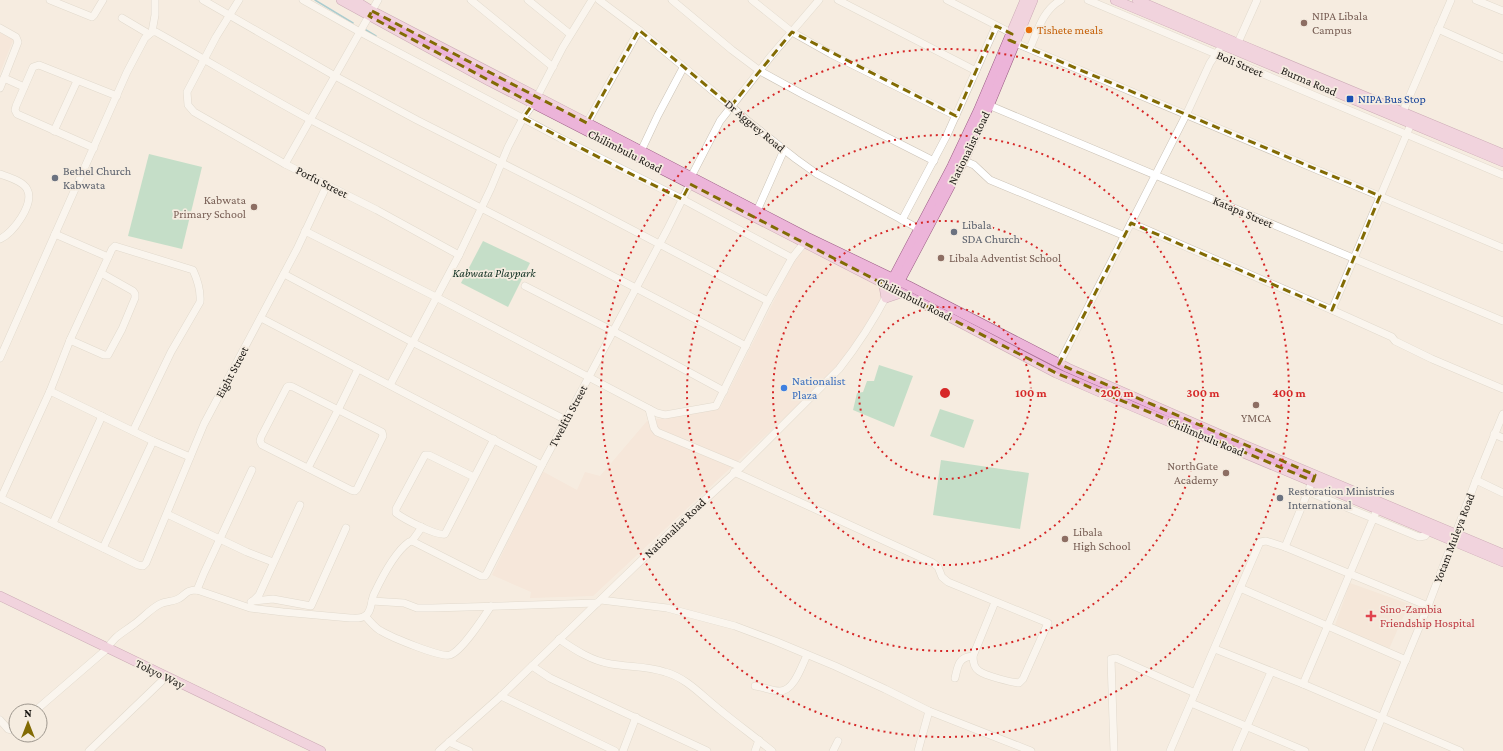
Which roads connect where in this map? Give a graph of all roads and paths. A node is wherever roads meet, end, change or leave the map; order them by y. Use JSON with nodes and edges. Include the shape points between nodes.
{"nodes":[{"id":1,"x":50,"y":0,"type":"edge"},
{"id":2,"x":103,"y":0,"type":"edge"},
{"id":3,"x":155,"y":0,"type":"edge"},
{"id":4,"x":203,"y":0,"type":"edge"},
{"id":5,"x":239,"y":0,"type":"edge"},
{"id":6,"x":303,"y":0,"type":"edge"},
{"id":7,"x":340,"y":0,"type":"edge"},
{"id":8,"x":354,"y":0,"type":"edge"},
{"id":9,"x":378,"y":0,"type":"edge"},
{"id":10,"x":471,"y":0,"type":"edge"},
{"id":11,"x":528,"y":0,"type":"edge"},
{"id":12,"x":592,"y":0,"type":"edge"},
{"id":13,"x":599,"y":0,"type":"edge"},
{"id":14,"x":672,"y":0,"type":"edge"},
{"id":15,"x":752,"y":0,"type":"edge"},
{"id":16,"x":819,"y":0,"type":"edge"},
{"id":17,"x":838,"y":0,"type":"edge"},
{"id":18,"x":947,"y":0,"type":"edge"},
{"id":19,"x":1025,"y":0,"type":"edge"},
{"id":20,"x":1033,"y":0,"type":"edge"},
{"id":21,"x":1061,"y":0,"type":"edge"},
{"id":22,"x":1088,"y":0,"type":"edge"},
{"id":23,"x":1115,"y":0,"type":"edge"},
{"id":24,"x":1137,"y":0,"type":"edge"},
{"id":25,"x":1257,"y":0,"type":"edge"},
{"id":26,"x":1451,"y":0,"type":"edge"},
{"id":27,"x":1476,"y":0,"type":"edge"},
{"id":28,"x":1503,"y":11,"type":"edge"},
{"id":29,"x":370,"y":14,"type":"junction"},
{"id":30,"x":230,"y":16,"type":"junction"},
{"id":31,"x":122,"y":18,"type":"dead end"},
{"id":32,"x":996,"y":26,"type":"junction"},
{"id":33,"x":0,"y":28,"type":"edge"},
{"id":34,"x":1438,"y":29,"type":"junction"},
{"id":35,"x":639,"y":30,"type":"junction"},
{"id":36,"x":360,"y":32,"type":"junction"},
{"id":37,"x":792,"y":32,"type":"junction"},
{"id":38,"x":150,"y":33,"type":"junction"},
{"id":39,"x":570,"y":34,"type":"junction"},
{"id":40,"x":1014,"y":38,"type":"junction"},
{"id":41,"x":1223,"y":46,"type":"junction"},
{"id":42,"x":1236,"y":47,"type":"junction"},
{"id":43,"x":1030,"y":48,"type":"junction"},
{"id":44,"x":1216,"y":54,"type":"junction"},
{"id":45,"x":1503,"y":58,"type":"edge"},
{"id":46,"x":204,"y":59,"type":"junction"},
{"id":47,"x":553,"y":67,"type":"junction"},
{"id":48,"x":683,"y":68,"type":"junction"},
{"id":49,"x":760,"y":70,"type":"junction"},
{"id":50,"x":976,"y":71,"type":"junction"},
{"id":51,"x":335,"y":76,"type":"junction"},
{"id":52,"x":4,"y":78,"type":"junction"},
{"id":53,"x":77,"y":81,"type":"junction"},
{"id":54,"x":24,"y":87,"type":"junction"},
{"id":55,"x":0,"y":88,"type":"edge"},
{"id":56,"x":116,"y":96,"type":"junction"},
{"id":57,"x":535,"y":100,"type":"junction"},
{"id":58,"x":986,"y":104,"type":"junction"},
{"id":59,"x":732,"y":106,"type":"junction"},
{"id":60,"x":1186,"y":115,"type":"junction"},
{"id":61,"x":956,"y":116,"type":"junction"},
{"id":62,"x":1401,"y":116,"type":"junction"},
{"id":63,"x":523,"y":118,"type":"junction"},
{"id":64,"x":309,"y":119,"type":"junction"},
{"id":65,"x":587,"y":123,"type":"junction"},
{"id":66,"x":1410,"y":124,"type":"junction"},
{"id":67,"x":54,"y":131,"type":"junction"},
{"id":68,"x":1406,"y":134,"type":"junction"},
{"id":69,"x":94,"y":148,"type":"junction"},
{"id":70,"x":784,"y":150,"type":"junction"},
{"id":71,"x":640,"y":151,"type":"junction"},
{"id":72,"x":1503,"y":154,"type":"edge"},
{"id":73,"x":960,"y":159,"type":"junction"},
{"id":74,"x":934,"y":161,"type":"junction"},
{"id":75,"x":502,"y":162,"type":"junction"},
{"id":76,"x":1503,"y":162,"type":"edge"},
{"id":77,"x":284,"y":164,"type":"junction"},
{"id":78,"x":0,"y":174,"type":"edge"},
{"id":79,"x":1156,"y":175,"type":"junction"},
{"id":80,"x":1503,"y":175,"type":"edge"},
{"id":81,"x":690,"y":181,"type":"junction"},
{"id":82,"x":327,"y":185,"type":"junction"},
{"id":83,"x":1380,"y":196,"type":"junction"},
{"id":84,"x":682,"y":199,"type":"junction"},
{"id":85,"x":482,"y":208,"type":"junction"},
{"id":86,"x":758,"y":211,"type":"junction"},
{"id":87,"x":902,"y":220,"type":"junction"},
{"id":88,"x":1131,"y":223,"type":"junction"},
{"id":89,"x":922,"y":230,"type":"junction"},
{"id":90,"x":305,"y":231,"type":"junction"},
{"id":91,"x":56,"y":234,"type":"junction"},
{"id":92,"x":1125,"y":236,"type":"junction"},
{"id":93,"x":0,"y":239,"type":"edge"},
{"id":94,"x":804,"y":243,"type":"junction"},
{"id":95,"x":660,"y":244,"type":"junction"},
{"id":96,"x":1503,"y":248,"type":"edge"},
{"id":97,"x":459,"y":255,"type":"junction"},
{"id":98,"x":108,"y":257,"type":"junction"},
{"id":99,"x":792,"y":258,"type":"junction"},
{"id":100,"x":1354,"y":258,"type":"junction"},
{"id":101,"x":904,"y":264,"type":"junction"},
{"id":102,"x":101,"y":273,"type":"junction"},
{"id":103,"x":284,"y":274,"type":"junction"},
{"id":104,"x":893,"y":282,"type":"junction"},
{"id":105,"x":525,"y":286,"type":"dead end"},
{"id":106,"x":636,"y":287,"type":"junction"},
{"id":107,"x":901,"y":293,"type":"junction"},
{"id":108,"x":436,"y":297,"type":"junction"},
{"id":109,"x":886,"y":298,"type":"junction"},
{"id":110,"x":768,"y":301,"type":"junction"},
{"id":111,"x":1332,"y":310,"type":"junction"},
{"id":112,"x":261,"y":318,"type":"junction"},
{"id":113,"x":1503,"y":321,"type":"edge"},
{"id":114,"x":613,"y":331,"type":"junction"},
{"id":115,"x":70,"y":340,"type":"junction"},
{"id":116,"x":412,"y":342,"type":"junction"},
{"id":117,"x":746,"y":346,"type":"junction"},
{"id":118,"x":0,"y":358,"type":"edge"},
{"id":119,"x":1059,"y":364,"type":"junction"},
{"id":120,"x":358,"y":369,"type":"junction"},
{"id":121,"x":589,"y":377,"type":"junction"},
{"id":122,"x":390,"y":385,"type":"junction"},
{"id":123,"x":1503,"y":389,"type":"edge"},
{"id":124,"x":50,"y":391,"type":"junction"},
{"id":125,"x":724,"y":391,"type":"junction"},
{"id":126,"x":649,"y":409,"type":"junction"},
{"id":127,"x":338,"y":410,"type":"junction"},
{"id":128,"x":1503,"y":414,"type":"edge"},
{"id":129,"x":102,"y":416,"type":"junction"},
{"id":130,"x":566,"y":420,"type":"junction"},
{"id":131,"x":133,"y":431,"type":"junction"},
{"id":132,"x":1494,"y":434,"type":"junction"},
{"id":133,"x":1503,"y":438,"type":"edge"},
{"id":134,"x":494,"y":439,"type":"junction"},
{"id":135,"x":153,"y":442,"type":"junction"},
{"id":136,"x":190,"y":457,"type":"junction"},
{"id":137,"x":542,"y":465,"type":"junction"},
{"id":138,"x":740,"y":467,"type":"junction"},
{"id":139,"x":308,"y":468,"type":"junction"},
{"id":140,"x":252,"y":470,"type":"dead end"},
{"id":141,"x":734,"y":472,"type":"junction"},
{"id":142,"x":474,"y":477,"type":"junction"},
{"id":143,"x":1314,"y":478,"type":"junction"},
{"id":144,"x":1476,"y":480,"type":"junction"},
{"id":145,"x":1308,"y":492,"type":"junction"},
{"id":146,"x":1503,"y":492,"type":"edge"},
{"id":147,"x":0,"y":498,"type":"edge"},
{"id":148,"x":300,"y":505,"type":"dead end"},
{"id":149,"x":1378,"y":505,"type":"junction"},
{"id":150,"x":167,"y":514,"type":"junction"},
{"id":151,"x":1372,"y":517,"type":"junction"},
{"id":152,"x":53,"y":523,"type":"junction"},
{"id":153,"x":422,"y":527,"type":"junction"},
{"id":154,"x":346,"y":528,"type":"dead end"},
{"id":155,"x":1429,"y":531,"type":"junction"},
{"id":156,"x":1454,"y":538,"type":"junction"},
{"id":157,"x":219,"y":539,"type":"junction"},
{"id":158,"x":412,"y":541,"type":"junction"},
{"id":159,"x":1285,"y":547,"type":"junction"},
{"id":160,"x":103,"y":548,"type":"junction"},
{"id":161,"x":1503,"y":554,"type":"edge"},
{"id":162,"x":273,"y":562,"type":"junction"},
{"id":163,"x":1503,"y":562,"type":"edge"},
{"id":164,"x":1349,"y":574,"type":"junction"},
{"id":165,"x":1240,"y":588,"type":"junction"},
{"id":166,"x":197,"y":590,"type":"junction"},
{"id":167,"x":0,"y":596,"type":"edge"},
{"id":168,"x":228,"y":600,"type":"junction"},
{"id":169,"x":253,"y":601,"type":"junction"},
{"id":170,"x":372,"y":601,"type":"junction"},
{"id":171,"x":599,"y":602,"type":"junction"},
{"id":172,"x":995,"y":602,"type":"junction"},
{"id":173,"x":492,"y":606,"type":"junction"},
{"id":174,"x":1428,"y":606,"type":"junction"},
{"id":175,"x":365,"y":616,"type":"junction"},
{"id":176,"x":1328,"y":626,"type":"junction"},
{"id":177,"x":559,"y":640,"type":"junction"},
{"id":178,"x":108,"y":648,"type":"junction"},
{"id":179,"x":1215,"y":649,"type":"junction"},
{"id":180,"x":807,"y":655,"type":"junction"},
{"id":181,"x":973,"y":656,"type":"junction"},
{"id":182,"x":1406,"y":660,"type":"junction"},
{"id":183,"x":532,"y":666,"type":"junction"},
{"id":184,"x":1271,"y":672,"type":"junction"},
{"id":185,"x":166,"y":677,"type":"junction"},
{"id":186,"x":955,"y":678,"type":"dead end"},
{"id":187,"x":1303,"y":684,"type":"junction"},
{"id":188,"x":755,"y":686,"type":"dead end"},
{"id":189,"x":1195,"y":693,"type":"junction"},
{"id":190,"x":501,"y":696,"type":"junction"},
{"id":191,"x":44,"y":703,"type":"edge"},
{"id":192,"x":1191,"y":703,"type":"junction"},
{"id":193,"x":929,"y":710,"type":"junction"},
{"id":194,"x":636,"y":717,"type":"junction"},
{"id":195,"x":1382,"y":718,"type":"junction"},
{"id":196,"x":0,"y":720,"type":"edge"},
{"id":197,"x":1246,"y":726,"type":"junction"},
{"id":198,"x":8,"y":729,"type":"edge"},
{"id":199,"x":759,"y":740,"type":"junction"},
{"id":200,"x":838,"y":741,"type":"dead end"},
{"id":201,"x":449,"y":742,"type":"junction"},
{"id":202,"x":461,"y":749,"type":"edge"},
{"id":203,"x":89,"y":751,"type":"edge"},
{"id":204,"x":321,"y":751,"type":"edge"},
{"id":205,"x":439,"y":751,"type":"edge"},
{"id":206,"x":469,"y":751,"type":"edge"},
{"id":207,"x":615,"y":751,"type":"edge"},
{"id":208,"x":624,"y":751,"type":"edge"},
{"id":209,"x":707,"y":751,"type":"edge"},
{"id":210,"x":755,"y":751,"type":"edge"},
{"id":211,"x":772,"y":751,"type":"edge"},
{"id":212,"x":834,"y":751,"type":"edge"},
{"id":213,"x":918,"y":751,"type":"edge"},
{"id":214,"x":1031,"y":751,"type":"edge"},
{"id":215,"x":1114,"y":751,"type":"edge"},
{"id":216,"x":1170,"y":751,"type":"edge"},
{"id":217,"x":1236,"y":751,"type":"edge"},
{"id":218,"x":1305,"y":751,"type":"edge"},
{"id":219,"x":1368,"y":751,"type":"edge"},
{"id":220,"x":1460,"y":751,"type":"edge"}],
"edges":[{"from":1,"to":2,"type":"street","via":[[92,17]]},
{"from":3,"to":38,"type":"street","via":[[155,15]]},
{"from":4,"to":30,"type":"street"},
{"from":5,"to":30,"type":"street"},
{"from":6,"to":36,"type":"street"},
{"from":7,"to":29,"type":"main road","name":"Chilimbulu Road"},
{"from":8,"to":29,"type":"main road","name":"Chilimbulu Road"},
{"from":9,"to":29,"type":"street"},
{"from":10,"to":47,"type":"street"},
{"from":11,"to":39,"type":"street"},
{"from":12,"to":39,"type":"street"},
{"from":13,"to":35,"type":"street","name":"Dr Aggrey Road"},
{"from":14,"to":49,"type":"street"},
{"from":15,"to":37,"type":"street"},
{"from":16,"to":37,"type":"street","name":"Twelfth Street"},
{"from":17,"to":50,"type":"street"},
{"from":18,"to":32,"type":"street"},
{"from":19,"to":40,"type":"main road","name":"Nationalist Road"},
{"from":20,"to":40,"type":"main road","name":"Nationalist Road"},
{"from":21,"to":43,"type":"street","via":[[1046,13]]},
{"from":22,"to":44,"type":"street","name":"Boli Street"},
{"from":23,"to":41,"type":"main road","name":"Burma Road"},
{"from":24,"to":42,"type":"main road","name":"Burma Road"},
{"from":25,"to":42,"type":"street"},
{"from":26,"to":34,"type":"street"},
{"from":27,"to":28,"type":"street"},
{"from":29,"to":36,"type":"street"},
{"from":29,"to":57,"type":"main road","name":"Chilimbulu Road"},
{"from":30,"to":46,"type":"street"},
{"from":30,"to":51,"type":"street"},
{"from":31,"to":38,"type":"street"},
{"from":32,"to":40,"type":"street"},
{"from":32,"to":50,"type":"street"},
{"from":33,"to":52,"type":"street","via":[[16,37],[18,42]]},
{"from":34,"to":45,"type":"street"},
{"from":34,"to":62,"type":"street"},
{"from":35,"to":48,"type":"street","name":"Dr Aggrey Road"},
{"from":35,"to":65,"type":"street"},
{"from":36,"to":51,"type":"street"},
{"from":36,"to":63,"type":"street"},
{"from":37,"to":49,"type":"street","name":"Twelfth Street"},
{"from":37,"to":61,"type":"street"},
{"from":38,"to":46,"type":"street","via":[[156,32]]},
{"from":38,"to":56,"type":"street","via":[[140,44]]},
{"from":39,"to":47,"type":"street"},
{"from":40,"to":43,"type":"street"},
{"from":40,"to":58,"type":"main road","name":"Nationalist Road"},
{"from":41,"to":42,"type":"main road","name":"Burma Road"},
{"from":41,"to":44,"type":"street"},
{"from":42,"to":62,"type":"main road","name":"Burma Road"},
{"from":43,"to":60,"type":"street"},
{"from":44,"to":60,"type":"street"},
{"from":44,"to":68,"type":"street","name":"Boli Street"},
{"from":46,"to":64,"type":"street"},
{"from":46,"to":77,"type":"street","name":"Porfu Street","via":[[187,92],[188,105],[194,112]]},
{"from":47,"to":57,"type":"street"},
{"from":48,"to":59,"type":"street","name":"Dr Aggrey Road"},
{"from":48,"to":71,"type":"street"},
{"from":49,"to":59,"type":"street","name":"Twelfth Street"},
{"from":49,"to":74,"type":"street"},
{"from":50,"to":61,"type":"street"},
{"from":51,"to":64,"type":"street"},
{"from":51,"to":75,"type":"street"},
{"from":52,"to":54,"type":"street"},
{"from":52,"to":55,"type":"street"},
{"from":53,"to":54,"type":"street","via":[[39,65],[33,68]]},
{"from":53,"to":56,"type":"street"},
{"from":53,"to":67,"type":"street"},
{"from":54,"to":67,"type":"street","via":[[16,106],[16,113]]},
{"from":56,"to":69,"type":"street"},
{"from":57,"to":63,"type":"street"},
{"from":57,"to":65,"type":"main road","name":"Chilimbulu Road"},
{"from":57,"to":81,"type":"main road","name":"Chilimbulu Road"},
{"from":58,"to":73,"type":"main road","name":"Nationalist Road"},
{"from":58,"to":79,"type":"street","name":"Katapa Street"},
{"from":59,"to":70,"type":"street","name":"Dr Aggrey Road"},
{"from":59,"to":81,"type":"street","name":"Twelfth Street","via":[[720,121]]},
{"from":60,"to":79,"type":"street"},
{"from":60,"to":83,"type":"street"},
{"from":61,"to":74,"type":"street"},
{"from":62,"to":66,"type":"main road","name":"Burma Road"},
{"from":62,"to":72,"type":"main road","name":"Burma Road"},
{"from":63,"to":75,"type":"street"},
{"from":63,"to":84,"type":"street"},
{"from":64,"to":77,"type":"street"},
{"from":64,"to":85,"type":"street"},
{"from":65,"to":71,"type":"main road","name":"Chilimbulu Road"},
{"from":66,"to":68,"type":"street"},
{"from":66,"to":76,"type":"main road","name":"Burma Road"},
{"from":67,"to":69,"type":"street"},
{"from":68,"to":80,"type":"street","name":"Boli Street"},
{"from":68,"to":83,"type":"street"},
{"from":69,"to":91,"type":"street"},
{"from":70,"to":86,"type":"street"},
{"from":70,"to":87,"type":"street","name":"Dr Aggrey Road","via":[[817,174]]},
{"from":71,"to":81,"type":"main road","name":"Chilimbulu Road"},
{"from":73,"to":89,"type":"main road","name":"Nationalist Road"},
{"from":73,"to":92,"type":"street","via":[[974,165],[990,180]]},
{"from":74,"to":87,"type":"street"},
{"from":75,"to":85,"type":"street"},
{"from":75,"to":95,"type":"street"},
{"from":77,"to":82,"type":"street","name":"Porfu Street"},
{"from":78,"to":93,"type":"street","via":[[24,186],[29,195],[21,219],[13,230]]},
{"from":79,"to":88,"type":"street"},
{"from":79,"to":100,"type":"street","name":"Katapa Street"},
{"from":81,"to":84,"type":"street","name":"Twelfth Street"},
{"from":81,"to":86,"type":"main road","name":"Chilimbulu Road"},
{"from":81,"to":94,"type":"main road","name":"Chilimbulu Road"},
{"from":82,"to":90,"type":"street","name":"Eight Street"},
{"from":82,"to":97,"type":"street","name":"Porfu Street"},
{"from":83,"to":96,"type":"street"},
{"from":83,"to":100,"type":"street"},
{"from":84,"to":95,"type":"street","name":"Twelfth Street"},
{"from":84,"to":99,"type":"street"},
{"from":85,"to":97,"type":"street"},
{"from":85,"to":106,"type":"street"},
{"from":86,"to":104,"type":"main road","name":"Chilimbulu Road"},
{"from":87,"to":89,"type":"street","name":"Dr Aggrey Road"},
{"from":88,"to":92,"type":"street"},
{"from":88,"to":111,"type":"street"},
{"from":89,"to":101,"type":"main road","name":"Nationalist Road"},
{"from":90,"to":103,"type":"street","name":"Eight Street"},
{"from":90,"to":108,"type":"street"},
{"from":91,"to":98,"type":"street"},
{"from":91,"to":118,"type":"street"},
{"from":92,"to":119,"type":"street"},
{"from":94,"to":99,"type":"street"},
{"from":94,"to":104,"type":"main road","name":"Chilimbulu Road"},
{"from":95,"to":106,"type":"street","name":"Twelfth Street"},
{"from":95,"to":110,"type":"street"},
{"from":97,"to":108,"type":"street"},
{"from":98,"to":102,"type":"street"},
{"from":98,"to":131,"type":"street","via":[[115,246],[194,270],[201,294],[200,302],[171,352]]},
{"from":99,"to":110,"type":"street"},
{"from":100,"to":111,"type":"street"},
{"from":100,"to":113,"type":"street","name":"Katapa Street"},
{"from":101,"to":104,"type":"main road","name":"Nationalist Road"},
{"from":101,"to":104,"type":"main road","via":[[906,279]]},
{"from":102,"to":115,"type":"street"},
{"from":102,"to":115,"type":"street","via":[[135,294],[122,329],[108,355]]},
{"from":103,"to":112,"type":"street","name":"Eight Street"},
{"from":103,"to":116,"type":"street"},
{"from":104,"to":107,"type":"main road","name":"Chilimbulu Road"},
{"from":104,"to":109,"type":"main road","via":[[884,287]]},
{"from":104,"to":119,"type":"main road","name":"Chilimbulu Road"},
{"from":105,"to":114,"type":"street"},
{"from":106,"to":114,"type":"street","name":"Twelfth Street"},
{"from":106,"to":117,"type":"street"},
{"from":107,"to":109,"type":"main road"},
{"from":107,"to":143,"type":"main road","name":"Chilimbulu Road","via":[[1056,373],[1134,407]]},
{"from":108,"to":116,"type":"street"},
{"from":108,"to":121,"type":"street"},
{"from":109,"to":138,"type":"street","name":"Nationalist Road","via":[[871,325],[839,369]]},
{"from":110,"to":117,"type":"street"},
{"from":111,"to":123,"type":"street","via":[[1392,337],[1432,359]]},
{"from":112,"to":120,"type":"street"},
{"from":112,"to":136,"type":"street","name":"Eight Street","via":[[204,424]]},
{"from":114,"to":121,"type":"street","name":"Twelfth Street"},
{"from":114,"to":125,"type":"street"},
{"from":115,"to":124,"type":"street"},
{"from":116,"to":122,"type":"street"},
{"from":116,"to":130,"type":"street"},
{"from":117,"to":125,"type":"street"},
{"from":119,"to":143,"type":"main road","name":"Chilimbulu Road"},
{"from":120,"to":122,"type":"street"},
{"from":120,"to":127,"type":"street"},
{"from":121,"to":126,"type":"street"},
{"from":121,"to":130,"type":"street","name":"Twelfth Street"},
{"from":122,"to":134,"type":"street"},
{"from":124,"to":129,"type":"street"},
{"from":124,"to":147,"type":"street"},
{"from":125,"to":126,"type":"street","via":[[716,406],[712,408],[665,415]]},
{"from":126,"to":138,"type":"street","via":[[657,432]]},
{"from":127,"to":139,"type":"street"},
{"from":127,"to":139,"type":"street","via":[[382,432],[383,436],[357,489],[351,490]]},
{"from":127,"to":139,"type":"street","via":[[293,387],[287,387],[261,437],[262,445]]},
{"from":128,"to":132,"type":"street","name":"Yotam Muleya Road"},
{"from":129,"to":131,"type":"street"},
{"from":129,"to":152,"type":"street"},
{"from":130,"to":137,"type":"street","name":"Twelfth Street"},
{"from":131,"to":135,"type":"street"},
{"from":132,"to":133,"type":"street"},
{"from":132,"to":144,"type":"street","name":"Yotam Muleya Road"},
{"from":134,"to":137,"type":"street"},
{"from":134,"to":142,"type":"street"},
{"from":135,"to":136,"type":"street"},
{"from":135,"to":160,"type":"street"},
{"from":136,"to":150,"type":"street","name":"Eight Street"},
{"from":137,"to":158,"type":"street","name":"Twelfth Street","via":[[485,576]]},
{"from":138,"to":141,"type":"street","name":"Nationalist Road"},
{"from":140,"to":157,"type":"street"},
{"from":141,"to":171,"type":"street","name":"Nationalist Road"},
{"from":141,"to":172,"type":"street","via":[[933,563],[948,582]]},
{"from":142,"to":153,"type":"street","via":[[445,534]]},
{"from":142,"to":153,"type":"street","via":[[425,455],[396,509],[399,516]]},
{"from":143,"to":145,"type":"street"},
{"from":143,"to":149,"type":"main road","name":"Chilimbulu Road"},
{"from":144,"to":146,"type":"street"},
{"from":144,"to":156,"type":"street","name":"Yotam Muleya Road"},
{"from":145,"to":151,"type":"street"},
{"from":145,"to":159,"type":"street"},
{"from":147,"to":152,"type":"street"},
{"from":148,"to":162,"type":"street"},
{"from":149,"to":151,"type":"street"},
{"from":149,"to":155,"type":"main road","name":"Chilimbulu Road"},
{"from":149,"to":156,"type":"main road","name":"Chilimbulu Road"},
{"from":150,"to":157,"type":"street"},
{"from":150,"to":160,"type":"street","name":"Eight Street","via":[[143,566]]},
{"from":151,"to":155,"type":"street","via":[[1418,537],[1425,536]]},
{"from":151,"to":164,"type":"street"},
{"from":152,"to":160,"type":"street"},
{"from":153,"to":158,"type":"street"},
{"from":154,"to":169,"type":"street","via":[[310,606],[273,600]]},
{"from":155,"to":156,"type":"main road","name":"Chilimbulu Road"},
{"from":156,"to":161,"type":"main road","name":"Chilimbulu Road"},
{"from":156,"to":163,"type":"main road","name":"Chilimbulu Road"},
{"from":156,"to":174,"type":"street","name":"Yotam Muleya Road"},
{"from":157,"to":162,"type":"street"},
{"from":157,"to":166,"type":"street"},
{"from":158,"to":170,"type":"street","via":[[397,552]]},
{"from":159,"to":164,"type":"street"},
{"from":159,"to":165,"type":"street","via":[[1266,541],[1260,542]]},
{"from":162,"to":169,"type":"street","via":[[259,595]]},
{"from":164,"to":174,"type":"street"},
{"from":164,"to":176,"type":"street"},
{"from":165,"to":176,"type":"street"},
{"from":165,"to":179,"type":"street"},
{"from":166,"to":168,"type":"street"},
{"from":166,"to":178,"type":"street","via":[[191,590],[176,600],[159,604],[117,636]]},
{"from":167,"to":178,"type":"main road","name":"Tokyo Way"},
{"from":168,"to":169,"type":"street"},
{"from":168,"to":175,"type":"street","via":[[250,608],[283,612],[360,618]]},
{"from":170,"to":173,"type":"street","via":[[404,603],[417,608]]},
{"from":170,"to":175,"type":"street"},
{"from":171,"to":173,"type":"street"},
{"from":171,"to":177,"type":"street","name":"Nationalist Road"},
{"from":171,"to":180,"type":"street","via":[[667,608],[734,626]]},
{"from":172,"to":181,"type":"street"},
{"from":172,"to":181,"type":"street","via":[[1048,623],[1019,683],[979,671],[973,663]]},
{"from":173,"to":175,"type":"street","via":[[468,638],[449,656],[420,648],[380,630]]},
{"from":174,"to":182,"type":"street","name":"Yotam Muleya Road"},
{"from":176,"to":182,"type":"street"},
{"from":176,"to":187,"type":"street"},
{"from":177,"to":183,"type":"street","name":"Nationalist Road"},
{"from":177,"to":199,"type":"street","via":[[581,654],[597,660],[650,668],[679,677]]},
{"from":178,"to":185,"type":"main road","name":"Tokyo Way"},
{"from":178,"to":191,"type":"street"},
{"from":179,"to":184,"type":"street"},
{"from":179,"to":189,"type":"street"},
{"from":180,"to":188,"type":"street","via":[[795,681],[785,690]]},
{"from":180,"to":193,"type":"street"},
{"from":181,"to":186,"type":"street","via":[[962,659]]},
{"from":182,"to":195,"type":"street","name":"Yotam Muleya Road"},
{"from":183,"to":190,"type":"street","name":"Nationalist Road"},
{"from":183,"to":194,"type":"street","via":[[550,678]]},
{"from":184,"to":187,"type":"street"},
{"from":184,"to":197,"type":"street"},
{"from":185,"to":203,"type":"street"},
{"from":185,"to":204,"type":"main road","name":"Tokyo Way"},
{"from":187,"to":195,"type":"street"},
{"from":189,"to":192,"type":"street"},
{"from":189,"to":215,"type":"street","via":[[1116,658],[1111,659]]},
{"from":190,"to":201,"type":"street","name":"Nationalist Road"},
{"from":190,"to":207,"type":"street"},
{"from":192,"to":197,"type":"street"},
{"from":192,"to":216,"type":"street"},
{"from":193,"to":213,"type":"street"},
{"from":193,"to":214,"type":"street"},
{"from":194,"to":208,"type":"street"},
{"from":194,"to":209,"type":"street"},
{"from":195,"to":219,"type":"street","name":"Yotam Muleya Road"},
{"from":195,"to":220,"type":"street"},
{"from":196,"to":198,"type":"street"},
{"from":197,"to":217,"type":"street"},
{"from":197,"to":218,"type":"street"},
{"from":199,"to":210,"type":"street"},
{"from":199,"to":211,"type":"street"},
{"from":200,"to":212,"type":"street"},
{"from":201,"to":202,"type":"street"},
{"from":201,"to":205,"type":"street","name":"Nationalist Road"},
{"from":202,"to":206,"type":"street"}]}
